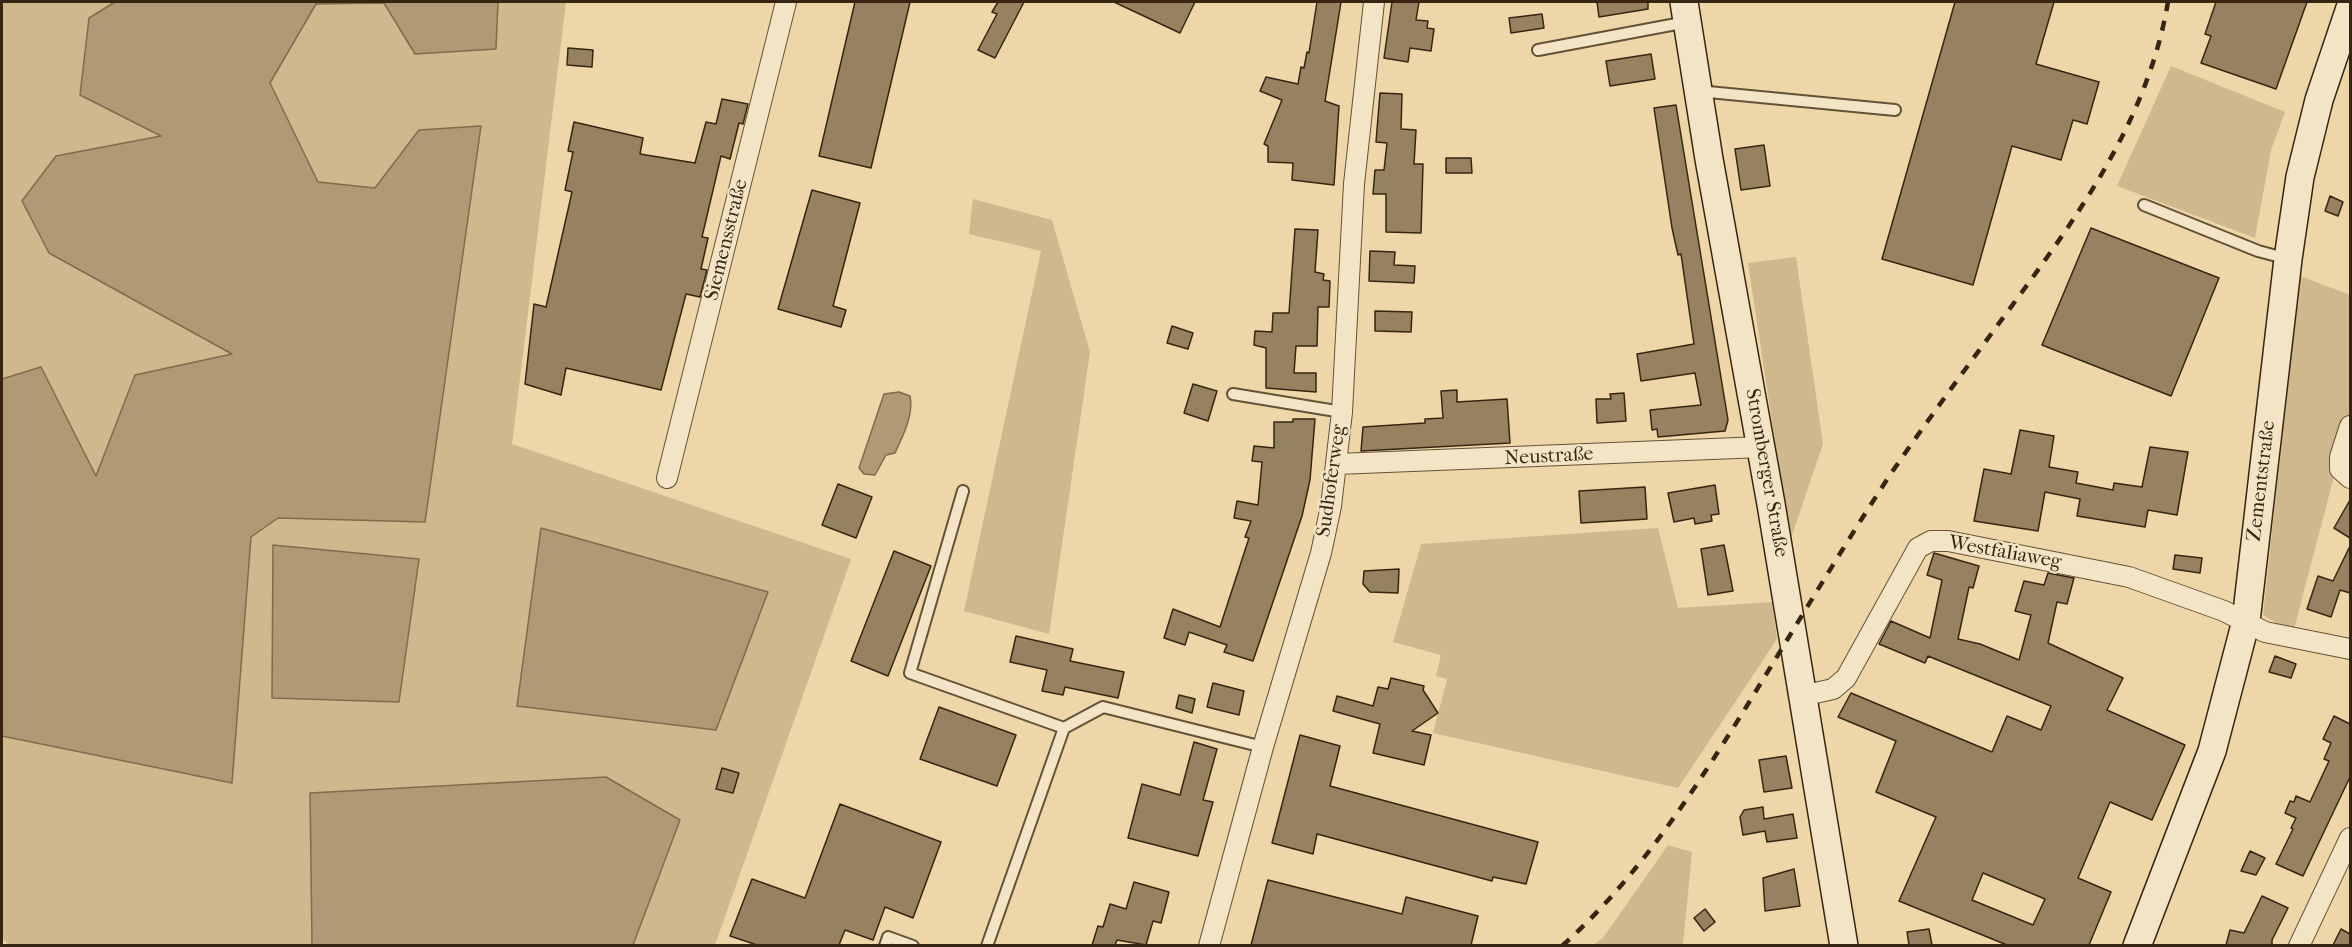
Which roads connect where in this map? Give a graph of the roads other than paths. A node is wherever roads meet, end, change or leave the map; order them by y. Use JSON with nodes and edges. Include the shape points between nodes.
{"nodes":[{"id":1,"x":786,"y":2,"type":"edge"},
{"id":2,"x":1374,"y":2,"type":"edge"},
{"id":3,"x":2350,"y":8,"type":"edge"},
{"id":4,"x":1686,"y":12,"type":"edge"},
{"id":5,"x":1538,"y":50,"type":"dead end"},
{"id":6,"x":1698,"y":91,"type":"junction"},
{"id":7,"x":1895,"y":110,"type":"dead end"},
{"id":8,"x":2144,"y":205,"type":"dead end"},
{"id":9,"x":2288,"y":259,"type":"junction"},
{"id":10,"x":1233,"y":394,"type":"dead end"},
{"id":11,"x":1342,"y":412,"type":"junction"},
{"id":12,"x":2350,"y":426,"type":"edge"},
{"id":13,"x":1762,"y":447,"type":"junction"},
{"id":14,"x":1337,"y":464,"type":"junction"},
{"id":15,"x":2345,"y":473,"type":"edge"},
{"id":16,"x":667,"y":478,"type":"dead end"},
{"id":17,"x":963,"y":491,"type":"dead end"},
{"id":18,"x":2246,"y":621,"type":"junction"},
{"id":19,"x":2350,"y":649,"type":"edge"},
{"id":20,"x":1802,"y":696,"type":"junction"},
{"id":21,"x":1064,"y":728,"type":"junction"},
{"id":22,"x":1263,"y":747,"type":"junction"},
{"id":23,"x":2350,"y":838,"type":"edge"},
{"id":24,"x":885,"y":945,"type":"edge"},
{"id":25,"x":913,"y":945,"type":"edge"},
{"id":26,"x":987,"y":945,"type":"edge"},
{"id":27,"x":1209,"y":945,"type":"edge"},
{"id":28,"x":1844,"y":945,"type":"edge"},
{"id":29,"x":2137,"y":945,"type":"edge"},
{"id":30,"x":2299,"y":945,"type":"edge"}],
"edges":[{"from":1,"to":16,"type":"street","name":"Siemensstraße"},
{"from":2,"to":11,"type":"street","name":"Sudhoferweg","via":[[1354,184]]},
{"from":3,"to":9,"type":"street","name":"Zementstraße","via":[[2319,100],[2300,177]]},
{"from":4,"to":5,"type":"lane"},
{"from":4,"to":6,"type":"street","name":"Stromberger Straße"},
{"from":6,"to":7,"type":"lane"},
{"from":6,"to":13,"type":"street","name":"Stromberger Straße"},
{"from":8,"to":9,"type":"lane","via":[[2258,251]]},
{"from":9,"to":18,"type":"street","name":"Zementstraße"},
{"from":10,"to":11,"type":"lane"},
{"from":11,"to":14,"type":"street","name":"Sudhoferweg"},
{"from":12,"to":15,"type":"street","via":[[2340,457]]},
{"from":13,"to":14,"type":"street","name":"Neustraße"},
{"from":13,"to":20,"type":"street","name":"Stromberger Straße"},
{"from":14,"to":22,"type":"street","name":"Sudhoferweg","via":[[1321,553]]},
{"from":17,"to":21,"type":"lane","via":[[910,673]]},
{"from":18,"to":19,"type":"street","name":"Westfaliaweg","via":[[2265,632]]},
{"from":18,"to":20,"type":"street","name":"Westfaliaweg","via":[[2130,577],[1974,545],[1931,541],[1918,548],[1846,678],[1833,689]]},
{"from":18,"to":29,"type":"street","name":"Zementstraße","via":[[2212,751]]},
{"from":20,"to":28,"type":"street","name":"Stromberger Straße"},
{"from":21,"to":22,"type":"lane","via":[[1102,706]]},
{"from":21,"to":26,"type":"lane"},
{"from":22,"to":27,"type":"street","name":"Sudhoferweg"},
{"from":23,"to":30,"type":"street"},
{"from":24,"to":25,"type":"lane","via":[[888,937]]}]}
